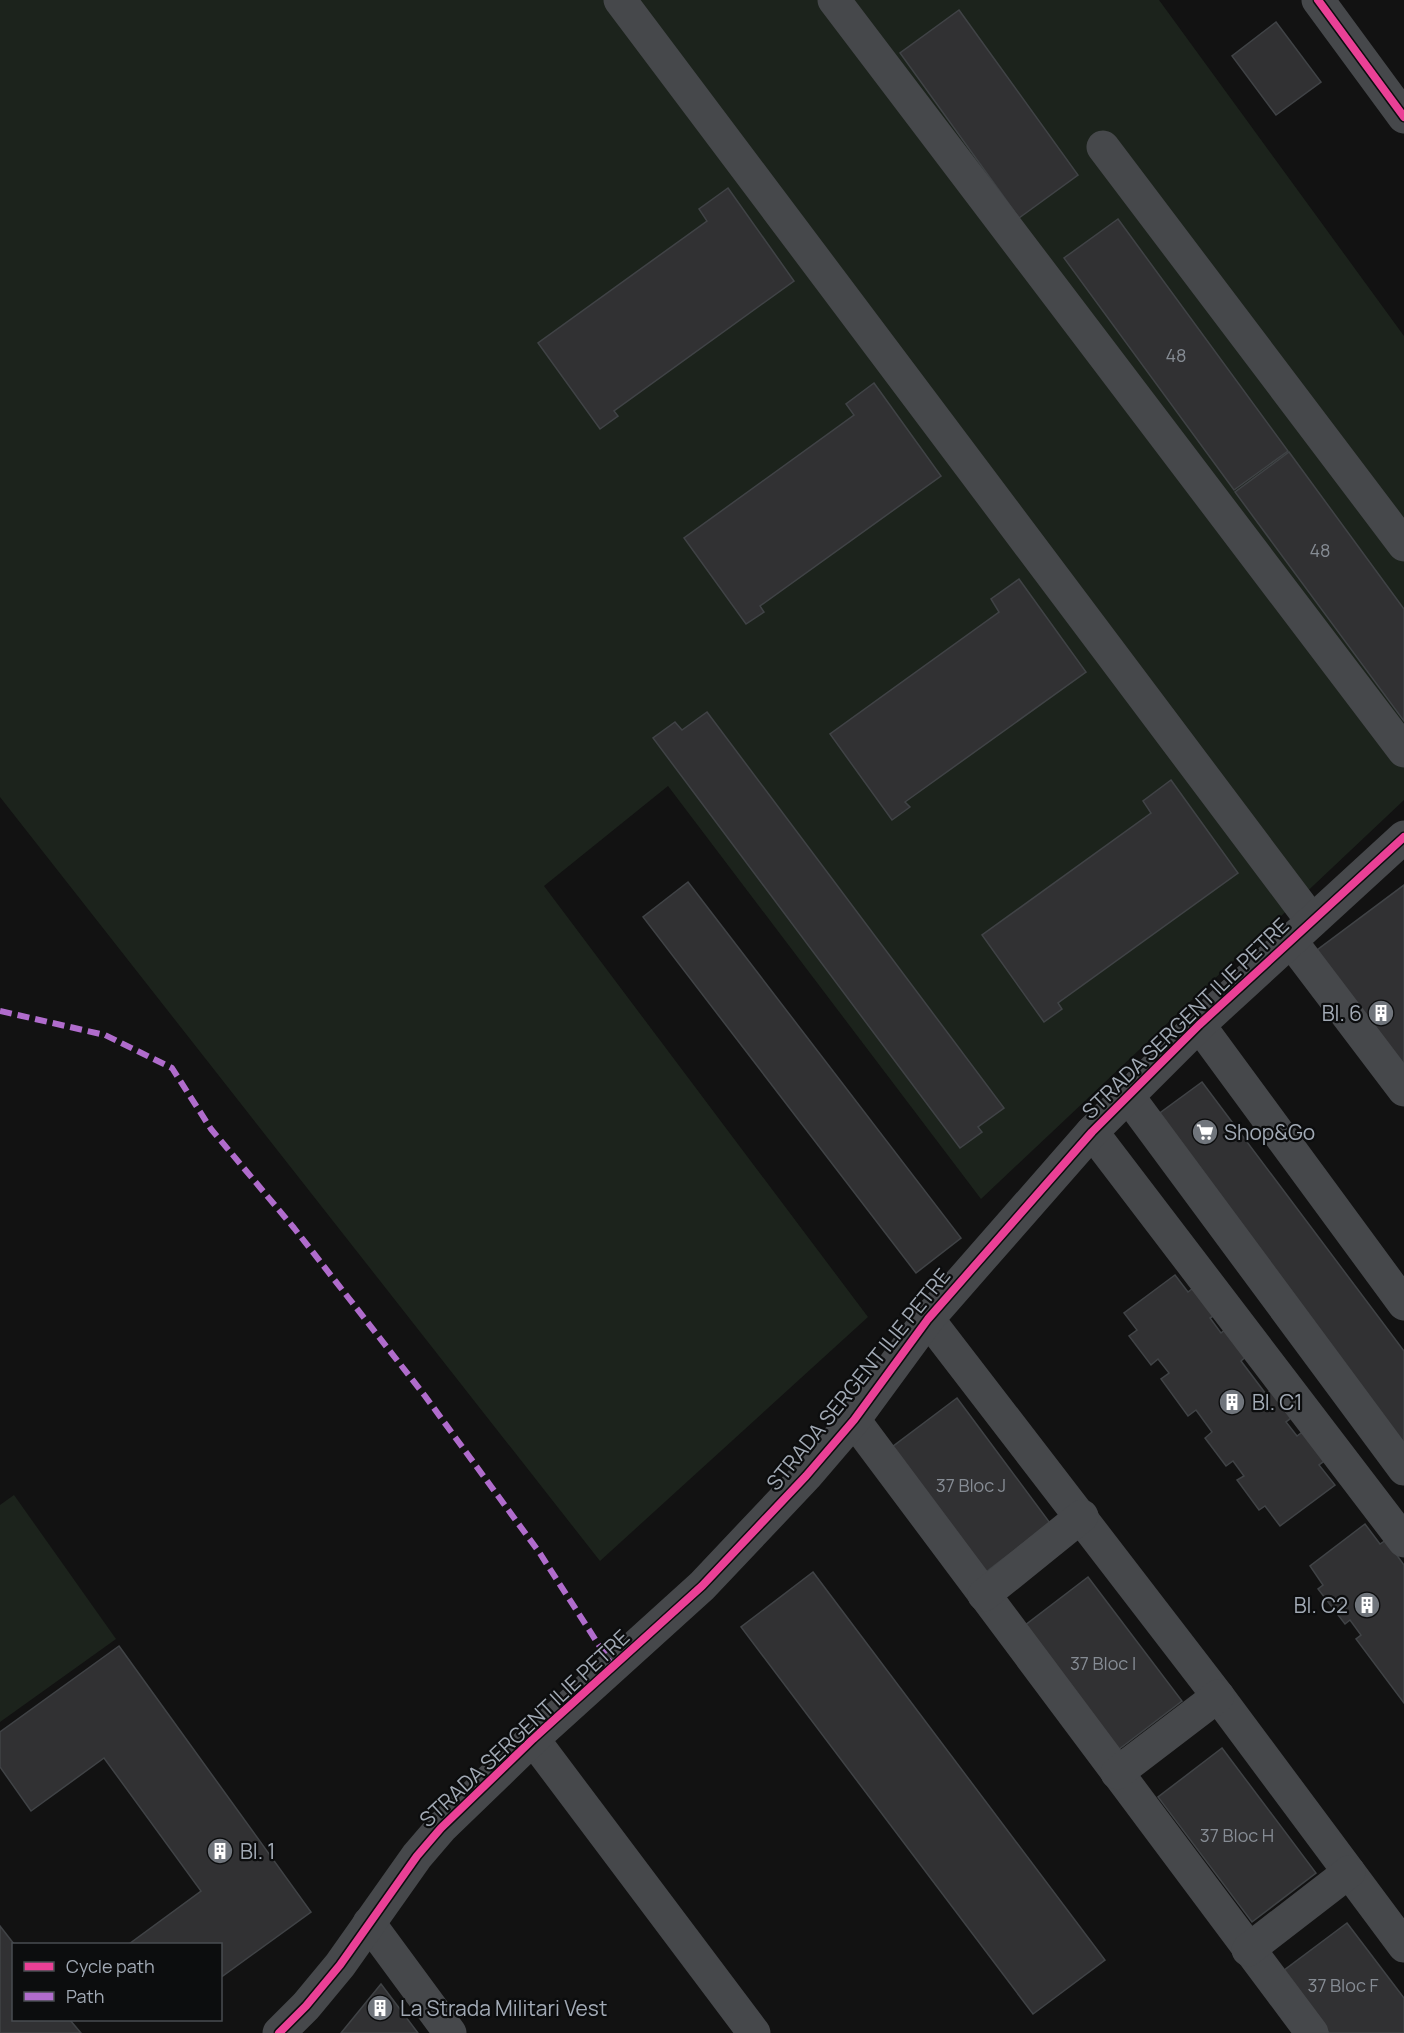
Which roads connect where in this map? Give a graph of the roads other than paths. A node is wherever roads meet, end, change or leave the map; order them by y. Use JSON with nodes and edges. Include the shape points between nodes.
{"nodes":[{"id":1,"x":620,"y":0,"type":"edge"},
{"id":2,"x":834,"y":0,"type":"edge"},
{"id":3,"x":1318,"y":0,"type":"edge"},
{"id":4,"x":1404,"y":117,"type":"edge"},
{"id":5,"x":1103,"y":147,"type":"dead end"},
{"id":6,"x":1404,"y":545,"type":"edge"},
{"id":7,"x":1404,"y":751,"type":"edge"},
{"id":8,"x":1404,"y":837,"type":"edge"},
{"id":9,"x":1302,"y":931,"type":"junction"},
{"id":10,"x":1199,"y":1024,"type":"junction"},
{"id":11,"x":1404,"y":1090,"type":"edge"},
{"id":12,"x":1128,"y":1096,"type":"junction"},
{"id":13,"x":1092,"y":1132,"type":"junction"},
{"id":14,"x":1404,"y":1304,"type":"edge"},
{"id":15,"x":928,"y":1319,"type":"junction"},
{"id":16,"x":854,"y":1420,"type":"junction"},
{"id":17,"x":1404,"y":1468,"type":"edge"},
{"id":18,"x":1082,"y":1516,"type":"junction"},
{"id":19,"x":1404,"y":1541,"type":"edge"},
{"id":20,"x":984,"y":1595,"type":"junction"},
{"id":21,"x":1218,"y":1695,"type":"junction"},
{"id":22,"x":533,"y":1738,"type":"junction"},
{"id":23,"x":1117,"y":1773,"type":"junction"},
{"id":24,"x":1349,"y":1872,"type":"junction"},
{"id":25,"x":369,"y":1923,"type":"junction"},
{"id":26,"x":1404,"y":1946,"type":"edge"},
{"id":27,"x":1248,"y":1950,"type":"junction"},
{"id":28,"x":279,"y":2033,"type":"edge"},
{"id":29,"x":450,"y":2033,"type":"edge"},
{"id":30,"x":754,"y":2033,"type":"edge"},
{"id":31,"x":1312,"y":2033,"type":"edge"}],
"edges":[{"from":1,"to":9,"type":"street"},
{"from":2,"to":7,"type":"street"},
{"from":3,"to":4,"type":"street"},
{"from":5,"to":6,"type":"street"},
{"from":8,"to":9,"type":"street","name":"STRADA SERGENT ILIE PETRE"},
{"from":9,"to":10,"type":"street","name":"STRADA SERGENT ILIE PETRE"},
{"from":9,"to":11,"type":"street"},
{"from":10,"to":12,"type":"street","name":"STRADA SERGENT ILIE PETRE"},
{"from":10,"to":14,"type":"street"},
{"from":12,"to":13,"type":"street","name":"STRADA SERGENT ILIE PETRE"},
{"from":12,"to":17,"type":"street"},
{"from":13,"to":15,"type":"street","name":"STRADA SERGENT ILIE PETRE"},
{"from":13,"to":19,"type":"street","name":"STRADA SERGENT ILIE PETRE"},
{"from":15,"to":16,"type":"street","name":"STRADA SERGENT ILIE PETRE"},
{"from":15,"to":18,"type":"street"},
{"from":16,"to":20,"type":"street"},
{"from":16,"to":22,"type":"street","name":"STRADA SERGENT ILIE PETRE","via":[[702,1586]]},
{"from":18,"to":20,"type":"street"},
{"from":18,"to":21,"type":"street"},
{"from":20,"to":23,"type":"street"},
{"from":21,"to":23,"type":"street"},
{"from":21,"to":24,"type":"street"},
{"from":22,"to":25,"type":"street","name":"STRADA SERGENT ILIE PETRE","via":[[441,1828]]},
{"from":22,"to":30,"type":"street"},
{"from":23,"to":27,"type":"street"},
{"from":24,"to":26,"type":"street"},
{"from":24,"to":27,"type":"street"},
{"from":25,"to":28,"type":"street","name":"STRADA SERGENT ILIE PETRE","via":[[340,1965]]},
{"from":25,"to":29,"type":"street"},
{"from":27,"to":31,"type":"street"}]}
